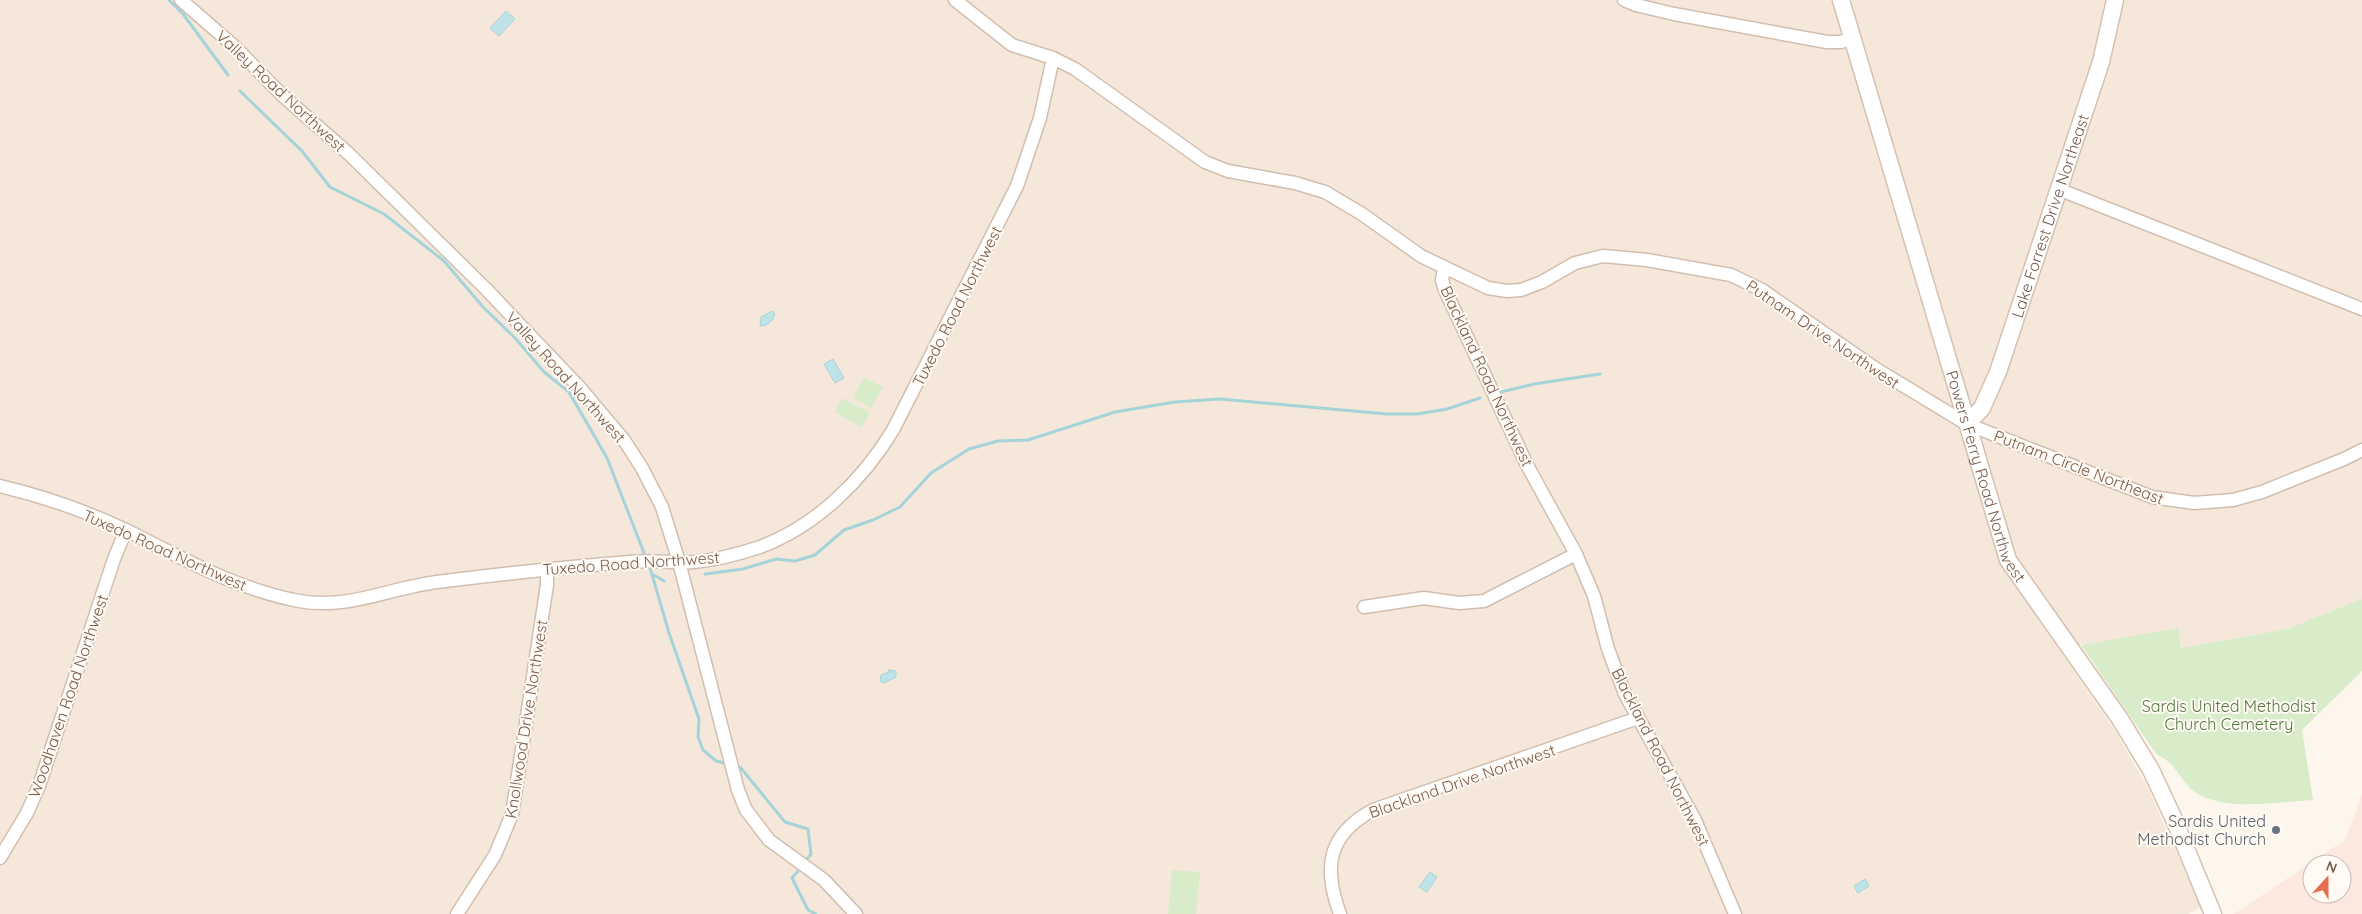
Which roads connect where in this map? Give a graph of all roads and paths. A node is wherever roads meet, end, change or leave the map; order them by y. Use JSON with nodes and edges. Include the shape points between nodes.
{"nodes":[{"id":1,"x":181,"y":0,"type":"edge"},
{"id":2,"x":954,"y":0,"type":"edge"},
{"id":3,"x":1624,"y":0,"type":"edge"},
{"id":4,"x":1841,"y":0,"type":"edge"},
{"id":5,"x":2115,"y":0,"type":"edge"},
{"id":6,"x":1853,"y":38,"type":"junction"},
{"id":7,"x":1053,"y":58,"type":"junction"},
{"id":8,"x":2058,"y":189,"type":"junction"},
{"id":9,"x":1444,"y":269,"type":"junction"},
{"id":10,"x":2362,"y":309,"type":"edge"},
{"id":11,"x":1967,"y":424,"type":"junction"},
{"id":12,"x":2362,"y":450,"type":"edge"},
{"id":13,"x":0,"y":486,"type":"edge"},
{"id":14,"x":126,"y":530,"type":"junction"},
{"id":15,"x":1576,"y":554,"type":"junction"},
{"id":16,"x":679,"y":562,"type":"junction"},
{"id":17,"x":547,"y":570,"type":"junction"},
{"id":18,"x":1364,"y":607,"type":"dead end"},
{"id":19,"x":1638,"y":718,"type":"junction"},
{"id":20,"x":0,"y":858,"type":"edge"},
{"id":21,"x":1730,"y":912,"type":"edge"},
{"id":22,"x":457,"y":914,"type":"edge"},
{"id":23,"x":856,"y":914,"type":"edge"},
{"id":24,"x":1340,"y":914,"type":"edge"},
{"id":25,"x":2213,"y":914,"type":"edge"}],
"edges":[{"from":1,"to":16,"type":"street","name":"Valley Road Northwest","via":[[349,154],[581,389],[624,440],[642,468],[662,507]]},
{"from":2,"to":7,"type":"street","name":"Blackland Road Northwest","via":[[1012,45]]},
{"from":3,"to":6,"type":"street","via":[[1674,14],[1827,42]]},
{"from":4,"to":6,"type":"street","name":"Powers Ferry Road Northwest"},
{"from":5,"to":8,"type":"street","name":"Lake Forrest Drive Northeast","via":[[2101,62]]},
{"from":6,"to":11,"type":"street","name":"Powers Ferry Road Northwest"},
{"from":7,"to":9,"type":"street","name":"Blackland Road Northwest","via":[[1075,69],[1205,162],[1228,171],[1295,182],[1325,192]]},
{"from":7,"to":16,"type":"street","name":"Tuxedo Road Northwest","via":[[1040,118],[1018,186],[878,455],[843,493],[784,536],[736,554]]},
{"from":8,"to":10,"type":"street"},
{"from":8,"to":11,"type":"street","name":"Lake Forrest Drive Northeast","via":[[1998,372],[1982,408]]},
{"from":9,"to":11,"type":"street","name":"Putnam Drive Northwest","via":[[1488,288],[1507,291],[1530,287],[1575,262],[1603,256],[1731,275],[1762,290],[1876,370]]},
{"from":9,"to":15,"type":"street","name":"Blackland Road Northwest","via":[[1442,280],[1445,290],[1527,465]]},
{"from":11,"to":12,"type":"street","name":"Putnam Circle Northeast","via":[[2135,491],[2194,504],[2233,500],[2262,492]]},
{"from":11,"to":25,"type":"street","name":"Powers Ferry Road Northwest","via":[[2008,560],[2120,719],[2151,770]]},
{"from":13,"to":14,"type":"street","name":"Tuxedo Road Northwest","via":[[85,513]]},
{"from":14,"to":17,"type":"street","name":"Tuxedo Road Northwest","via":[[236,584],[265,594],[314,603],[351,602],[433,582]]},
{"from":14,"to":20,"type":"street","name":"Woodhaven Road Northwest","via":[[39,786],[28,813]]},
{"from":15,"to":18,"type":"street","via":[[1484,601],[1459,603],[1424,598]]},
{"from":15,"to":19,"type":"street","name":"Blackland Road Northwest","via":[[1595,598],[1615,671]]},
{"from":16,"to":17,"type":"street","name":"Tuxedo Road Northwest","via":[[633,562]]},
{"from":16,"to":23,"type":"street","name":"Valley Road Northwest","via":[[738,790],[746,810],[769,840],[824,880]]},
{"from":17,"to":22,"type":"street","name":"Knollwood Drive Northwest","via":[[512,814],[495,855]]},
{"from":19,"to":21,"type":"street","name":"Blackland Road Northwest","via":[[1694,820]]},
{"from":19,"to":24,"type":"street","name":"Blackland Drive Northwest","via":[[1358,818],[1346,829],[1332,856],[1331,884]]}]}
